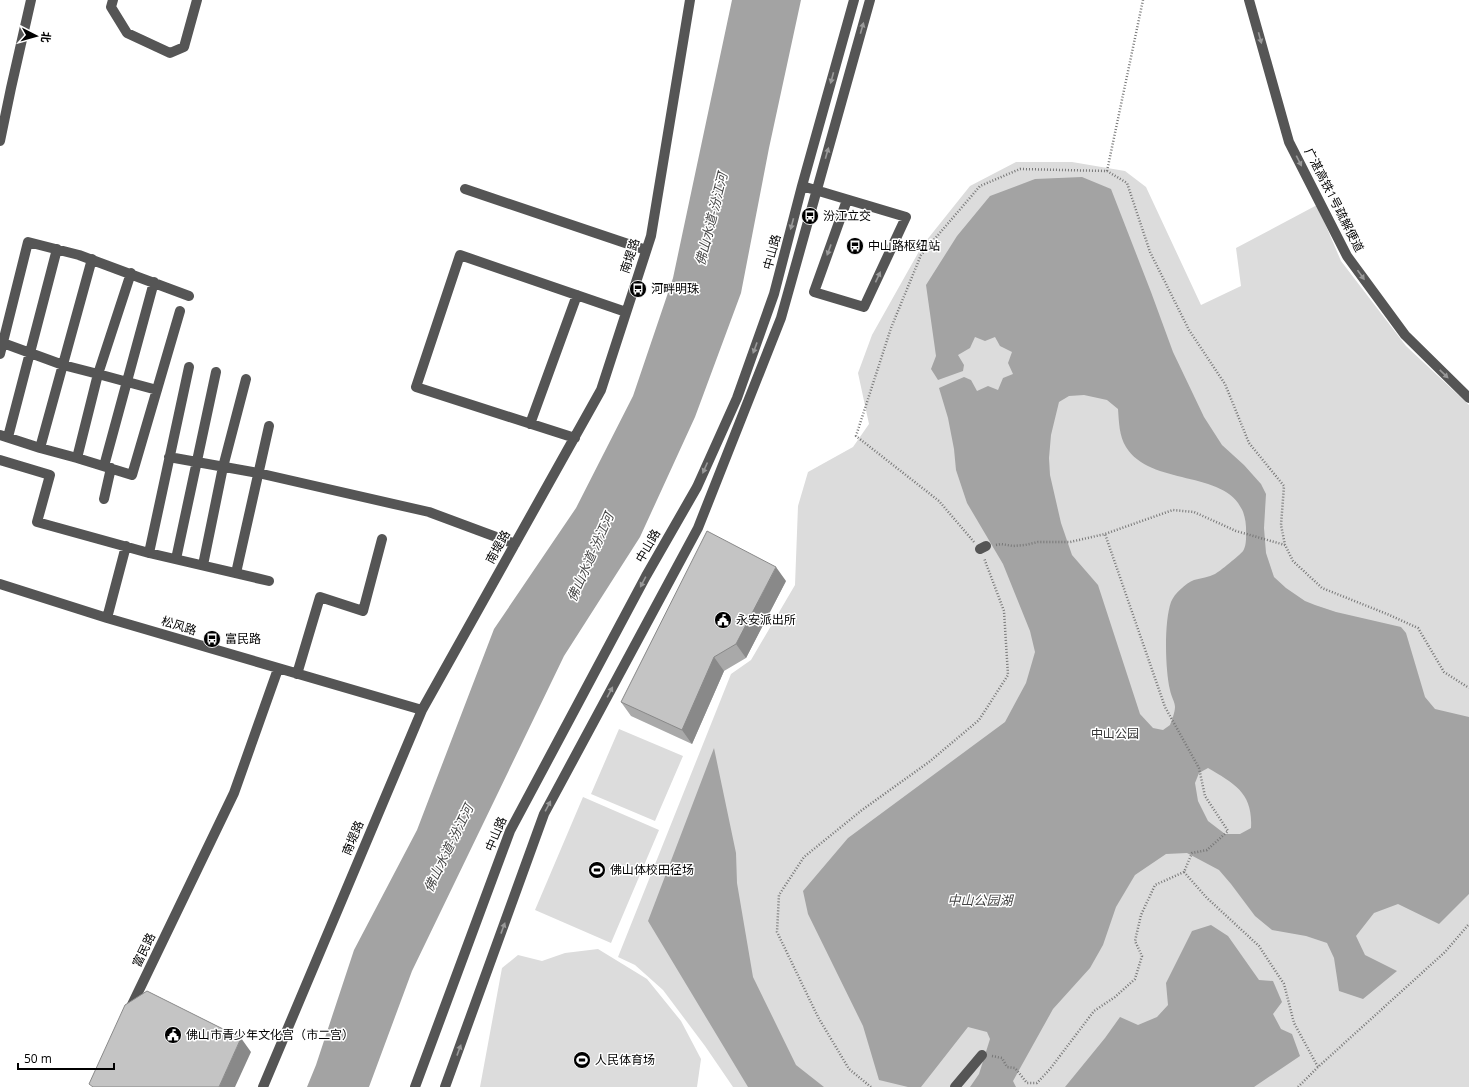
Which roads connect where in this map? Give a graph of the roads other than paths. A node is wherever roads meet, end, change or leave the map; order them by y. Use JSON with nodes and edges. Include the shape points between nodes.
{"nodes":[{"id":1,"x":31,"y":0,"type":"edge"},
{"id":2,"x":113,"y":0,"type":"edge"},
{"id":3,"x":197,"y":0,"type":"edge"},
{"id":4,"x":690,"y":0,"type":"edge"},
{"id":5,"x":854,"y":0,"type":"edge"},
{"id":6,"x":870,"y":0,"type":"edge"},
{"id":7,"x":1249,"y":0,"type":"edge"},
{"id":8,"x":0,"y":141,"type":"edge"},
{"id":9,"x":802,"y":186,"type":"junction"},
{"id":10,"x":465,"y":189,"type":"dead end"},
{"id":11,"x":817,"y":191,"type":"junction"},
{"id":12,"x":847,"y":200,"type":"junction"},
{"id":13,"x":57,"y":249,"type":"junction"},
{"id":14,"x":646,"y":250,"type":"junction"},
{"id":15,"x":92,"y":260,"type":"junction"},
{"id":16,"x":131,"y":273,"type":"junction"},
{"id":17,"x":154,"y":282,"type":"junction"},
{"id":18,"x":577,"y":295,"type":"junction"},
{"id":19,"x":189,"y":296,"type":"dead end"},
{"id":20,"x":180,"y":311,"type":"dead end"},
{"id":21,"x":626,"y":312,"type":"junction"},
{"id":22,"x":1,"y":342,"type":"edge"},
{"id":23,"x":31,"y":352,"type":"junction"},
{"id":24,"x":0,"y":354,"type":"edge"},
{"id":25,"x":63,"y":365,"type":"junction"},
{"id":26,"x":189,"y":367,"type":"dead end"},
{"id":27,"x":216,"y":372,"type":"dead end"},
{"id":28,"x":98,"y":374,"type":"junction"},
{"id":29,"x":246,"y":380,"type":"dead end"},
{"id":30,"x":127,"y":382,"type":"junction"},
{"id":31,"x":157,"y":390,"type":"junction"},
{"id":32,"x":1469,"y":398,"type":"edge"},
{"id":33,"x":530,"y":424,"type":"junction"},
{"id":34,"x":269,"y":426,"type":"dead end"},
{"id":35,"x":4,"y":436,"type":"edge"},
{"id":36,"x":575,"y":438,"type":"junction"},
{"id":37,"x":40,"y":448,"type":"junction"},
{"id":38,"x":169,"y":457,"type":"junction"},
{"id":39,"x":77,"y":458,"type":"junction"},
{"id":40,"x":0,"y":460,"type":"edge"},
{"id":41,"x":198,"y":462,"type":"junction"},
{"id":42,"x":107,"y":467,"type":"junction"},
{"id":43,"x":223,"y":467,"type":"junction"},
{"id":44,"x":258,"y":473,"type":"junction"},
{"id":45,"x":104,"y":499,"type":"dead end"},
{"id":46,"x":382,"y":539,"type":"dead end"},
{"id":47,"x":515,"y":544,"type":"junction"},
{"id":48,"x":126,"y":546,"type":"junction"},
{"id":49,"x":149,"y":553,"type":"junction"},
{"id":50,"x":176,"y":559,"type":"junction"},
{"id":51,"x":203,"y":565,"type":"junction"},
{"id":52,"x":236,"y":573,"type":"junction"},
{"id":53,"x":269,"y":581,"type":"dead end"},
{"id":54,"x":0,"y":584,"type":"edge"},
{"id":55,"x":107,"y":618,"type":"junction"},
{"id":56,"x":278,"y":669,"type":"junction"},
{"id":57,"x":297,"y":674,"type":"junction"},
{"id":58,"x":422,"y":710,"type":"junction"},
{"id":59,"x":126,"y":1018,"type":"edge"},
{"id":60,"x":982,"y":1054,"type":"road end"},
{"id":61,"x":263,"y":1087,"type":"edge"},
{"id":62,"x":415,"y":1087,"type":"edge"},
{"id":63,"x":445,"y":1087,"type":"edge"},
{"id":64,"x":955,"y":1087,"type":"edge"}],
"edges":[{"from":1,"to":8,"type":"street"},
{"from":2,"to":3,"type":"street","via":[[111,7],[127,33],[170,53],[184,47]]},
{"from":4,"to":14,"type":"street","name":"南堤路","via":[[651,236]]},
{"from":5,"to":9,"type":"street","name":"中山路","one_way":true},
{"from":11,"to":6,"type":"street","one_way":true},
{"from":7,"to":32,"type":"street","name":"广湛高铁1号疏解便道","one_way":true,"via":[[1289,142],[1347,256],[1405,335]]},
{"from":9,"to":11,"type":"street"},
{"from":9,"to":62,"type":"street","name":"中山路","one_way":true,"via":[[774,294],[737,398],[697,486],[510,831]]},
{"from":10,"to":14,"type":"street"},
{"from":11,"to":12,"type":"street"},
{"from":63,"to":11,"type":"street","one_way":true,"via":[[544,814],[698,528],[781,318]]},
{"from":12,"to":12,"type":"street","one_way":true,"via":[[814,292],[864,307],[906,217]]},
{"from":13,"to":15,"type":"street"},
{"from":13,"to":22,"type":"street","via":[[28,242]]},
{"from":13,"to":23,"type":"street"},
{"from":14,"to":21,"type":"street","name":"南堤路"},
{"from":15,"to":16,"type":"street"},
{"from":15,"to":25,"type":"street"},
{"from":16,"to":17,"type":"street"},
{"from":16,"to":28,"type":"street"},
{"from":17,"to":19,"type":"street"},
{"from":17,"to":30,"type":"street"},
{"from":18,"to":21,"type":"street"},
{"from":18,"to":33,"type":"street"},
{"from":18,"to":33,"type":"street","via":[[460,255],[416,387]]},
{"from":20,"to":31,"type":"street"},
{"from":21,"to":36,"type":"street","name":"南堤路","via":[[602,390]]},
{"from":22,"to":23,"type":"street"},
{"from":22,"to":24,"type":"street"},
{"from":23,"to":25,"type":"street"},
{"from":23,"to":35,"type":"street"},
{"from":25,"to":28,"type":"street"},
{"from":25,"to":37,"type":"street"},
{"from":26,"to":38,"type":"street"},
{"from":27,"to":41,"type":"street"},
{"from":28,"to":30,"type":"street"},
{"from":28,"to":39,"type":"street"},
{"from":29,"to":43,"type":"street"},
{"from":30,"to":31,"type":"street"},
{"from":30,"to":42,"type":"street"},
{"from":31,"to":42,"type":"street","via":[[132,475]]},
{"from":33,"to":36,"type":"street"},
{"from":34,"to":44,"type":"street"},
{"from":35,"to":37,"type":"street"},
{"from":36,"to":47,"type":"street","name":"南堤路"},
{"from":37,"to":39,"type":"street"},
{"from":38,"to":41,"type":"street"},
{"from":38,"to":49,"type":"street"},
{"from":39,"to":42,"type":"street"},
{"from":40,"to":48,"type":"street","via":[[50,475],[37,522]]},
{"from":41,"to":43,"type":"street"},
{"from":41,"to":50,"type":"street"},
{"from":42,"to":45,"type":"street"},
{"from":43,"to":44,"type":"street"},
{"from":43,"to":51,"type":"street"},
{"from":44,"to":47,"type":"street","via":[[429,512]]},
{"from":44,"to":52,"type":"street"},
{"from":46,"to":57,"type":"street","via":[[363,611],[320,597]]},
{"from":47,"to":58,"type":"street","name":"南堤路"},
{"from":48,"to":49,"type":"street"},
{"from":48,"to":55,"type":"street"},
{"from":49,"to":50,"type":"street"},
{"from":50,"to":51,"type":"street"},
{"from":51,"to":52,"type":"street"},
{"from":52,"to":53,"type":"street"},
{"from":54,"to":55,"type":"street","name":"松风路"},
{"from":55,"to":56,"type":"street","name":"松风路"},
{"from":56,"to":57,"type":"street","name":"松风路"},
{"from":56,"to":59,"type":"street","name":"富民路","via":[[234,793]]},
{"from":57,"to":58,"type":"street","name":"松风路"},
{"from":58,"to":61,"type":"street","name":"南堤路"},
{"from":60,"to":64,"type":"street"}]}
